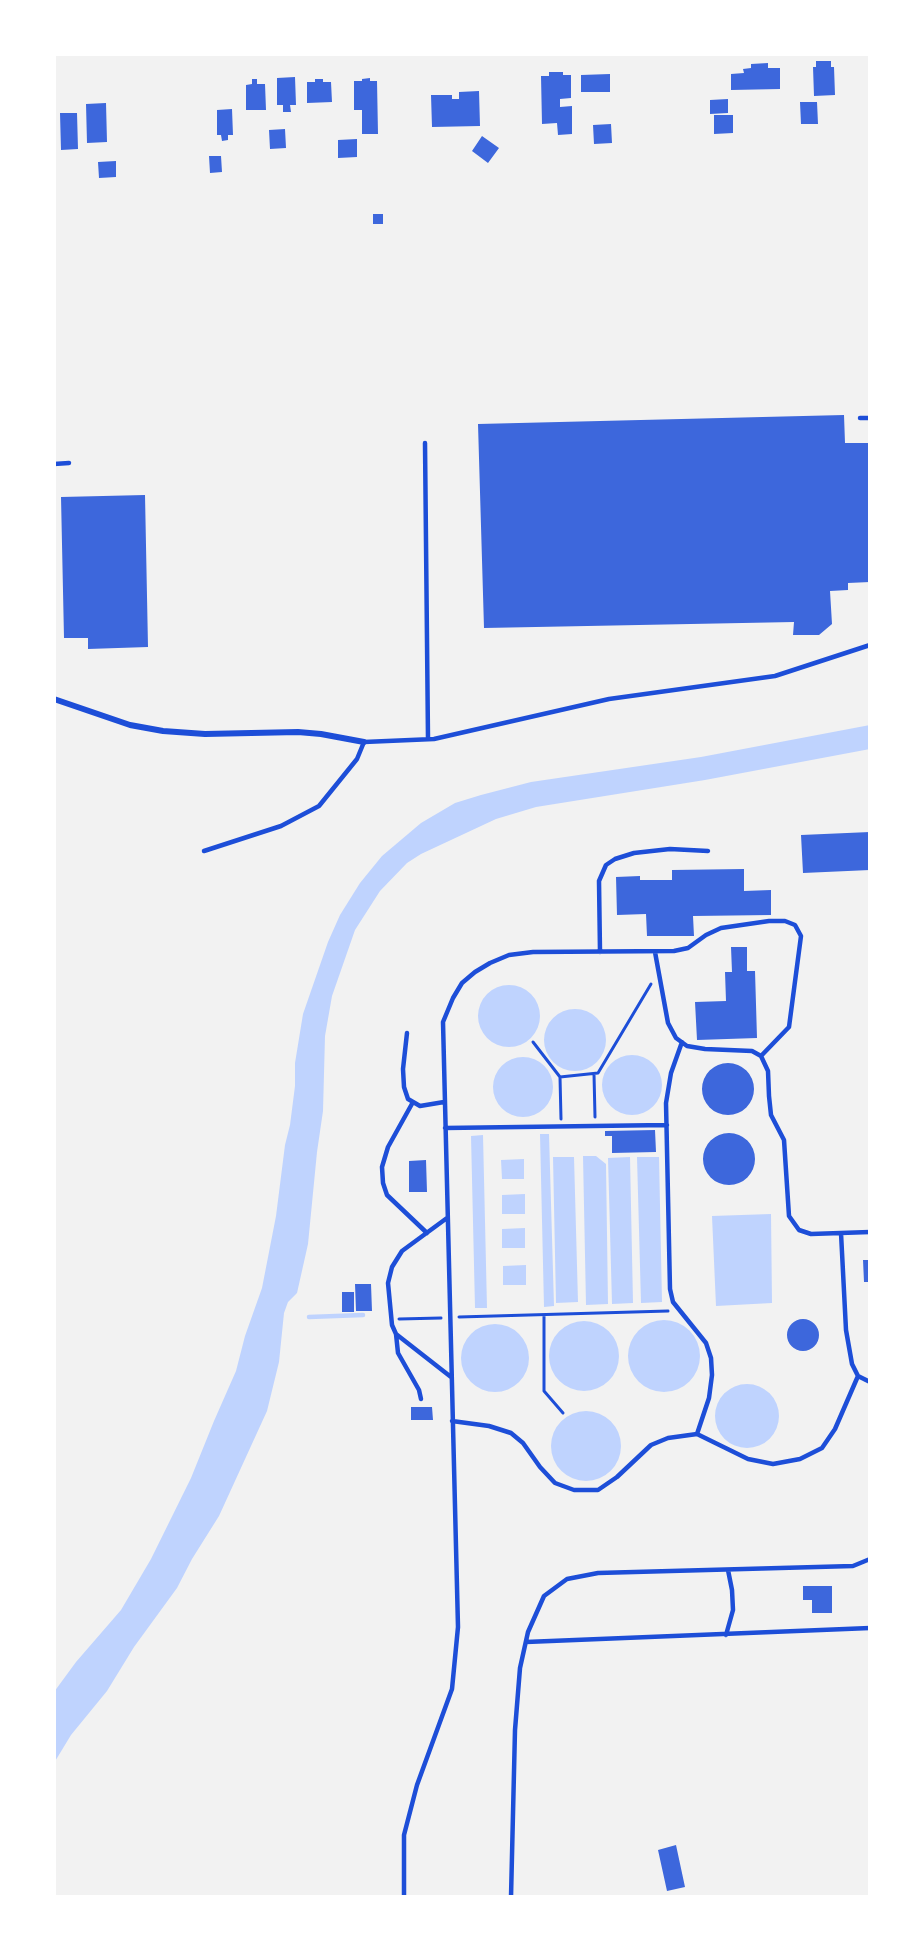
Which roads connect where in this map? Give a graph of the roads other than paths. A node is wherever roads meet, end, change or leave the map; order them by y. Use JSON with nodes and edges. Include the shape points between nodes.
{"nodes":[{"id":1,"x":860,"y":418,"type":"dead end"},
{"id":2,"x":870,"y":418,"type":"edge"},
{"id":3,"x":425,"y":443,"type":"dead end"},
{"id":4,"x":69,"y":463,"type":"dead end"},
{"id":5,"x":54,"y":464,"type":"edge"},
{"id":6,"x":870,"y":645,"type":"edge"},
{"id":7,"x":54,"y":699,"type":"edge"},
{"id":8,"x":428,"y":740,"type":"junction"},
{"id":9,"x":364,"y":742,"type":"junction"},
{"id":10,"x":204,"y":851,"type":"dead end"},
{"id":11,"x":708,"y":851,"type":"dead end"},
{"id":12,"x":600,"y":952,"type":"junction"},
{"id":13,"x":655,"y":952,"type":"junction"},
{"id":14,"x":407,"y":1032,"type":"dead end"},
{"id":15,"x":682,"y":1042,"type":"junction"},
{"id":16,"x":761,"y":1056,"type":"junction"},
{"id":17,"x":413,"y":1102,"type":"junction"},
{"id":18,"x":444,"y":1102,"type":"junction"},
{"id":19,"x":667,"y":1125,"type":"junction"},
{"id":20,"x":445,"y":1128,"type":"junction"},
{"id":21,"x":447,"y":1218,"type":"junction"},
{"id":22,"x":870,"y":1232,"type":"edge"},
{"id":23,"x":427,"y":1233,"type":"junction"},
{"id":24,"x":841,"y":1233,"type":"junction"},
{"id":25,"x":396,"y":1334,"type":"junction"},
{"id":26,"x":858,"y":1376,"type":"junction"},
{"id":27,"x":451,"y":1377,"type":"junction"},
{"id":28,"x":870,"y":1382,"type":"edge"},
{"id":29,"x":421,"y":1399,"type":"dead end"},
{"id":30,"x":452,"y":1421,"type":"junction"},
{"id":31,"x":697,"y":1434,"type":"junction"},
{"id":32,"x":870,"y":1560,"type":"edge"},
{"id":33,"x":728,"y":1570,"type":"junction"},
{"id":34,"x":870,"y":1628,"type":"edge"},
{"id":35,"x":726,"y":1635,"type":"junction"},
{"id":36,"x":526,"y":1642,"type":"junction"},
{"id":37,"x":404,"y":1897,"type":"edge"},
{"id":38,"x":511,"y":1897,"type":"edge"}],
"edges":[{"from":1,"to":2,"type":"lane"},
{"from":3,"to":8,"type":"lane"},
{"from":4,"to":5,"type":"lane"},
{"from":6,"to":8,"type":"lane","via":[[775,676],[609,699]]},
{"from":7,"to":9,"type":"street","via":[[120,722],[163,731],[298,732]]},
{"from":8,"to":9,"type":"lane"},
{"from":9,"to":10,"type":"lane","via":[[357,759],[319,806],[281,826]]},
{"from":11,"to":12,"type":"lane","via":[[670,849],[634,853],[606,865],[599,880]]},
{"from":12,"to":13,"type":"lane"},
{"from":12,"to":18,"type":"lane","via":[[509,955],[462,983],[443,1022]]},
{"from":13,"to":15,"type":"lane","via":[[668,1023]]},
{"from":13,"to":16,"type":"lane","via":[[688,948],[721,928],[769,921],[795,925],[801,936],[789,1027]]},
{"from":14,"to":17,"type":"lane","via":[[404,1087]]},
{"from":15,"to":16,"type":"lane","via":[[705,1049],[752,1051]]},
{"from":15,"to":19,"type":"lane","via":[[671,1073]]},
{"from":16,"to":24,"type":"lane","via":[[768,1071],[771,1115],[784,1140],[789,1216],[799,1230],[811,1234]]},
{"from":17,"to":18,"type":"lane","via":[[420,1106]]},
{"from":17,"to":23,"type":"lane","via":[[388,1147],[382,1167],[383,1183],[387,1195]]},
{"from":18,"to":20,"type":"lane"},
{"from":19,"to":20,"type":"lane"},
{"from":19,"to":31,"type":"lane","via":[[670,1289],[673,1302],[706,1343],[711,1358],[709,1398]]},
{"from":20,"to":21,"type":"lane"},
{"from":21,"to":23,"type":"lane"},
{"from":21,"to":27,"type":"lane"},
{"from":22,"to":24,"type":"lane"},
{"from":23,"to":25,"type":"lane","via":[[402,1251],[392,1267],[388,1283]]},
{"from":24,"to":26,"type":"lane","via":[[846,1330]]},
{"from":25,"to":27,"type":"lane"},
{"from":25,"to":29,"type":"lane","via":[[398,1353]]},
{"from":26,"to":28,"type":"lane"},
{"from":26,"to":31,"type":"lane","via":[[822,1448],[800,1460],[773,1464],[748,1459]]},
{"from":27,"to":30,"type":"lane"},
{"from":30,"to":31,"type":"lane","via":[[511,1433],[524,1443],[555,1483],[574,1490],[598,1490],[651,1445]]},
{"from":30,"to":37,"type":"lane","via":[[458,1628],[452,1689],[417,1785],[404,1835]]},
{"from":32,"to":33,"type":"lane","via":[[853,1566]]},
{"from":33,"to":35,"type":"lane","via":[[733,1610]]},
{"from":33,"to":36,"type":"lane","via":[[598,1573],[567,1579],[544,1596]]},
{"from":34,"to":35,"type":"lane"},
{"from":35,"to":36,"type":"lane"},
{"from":36,"to":38,"type":"lane","via":[[515,1730]]}]}
